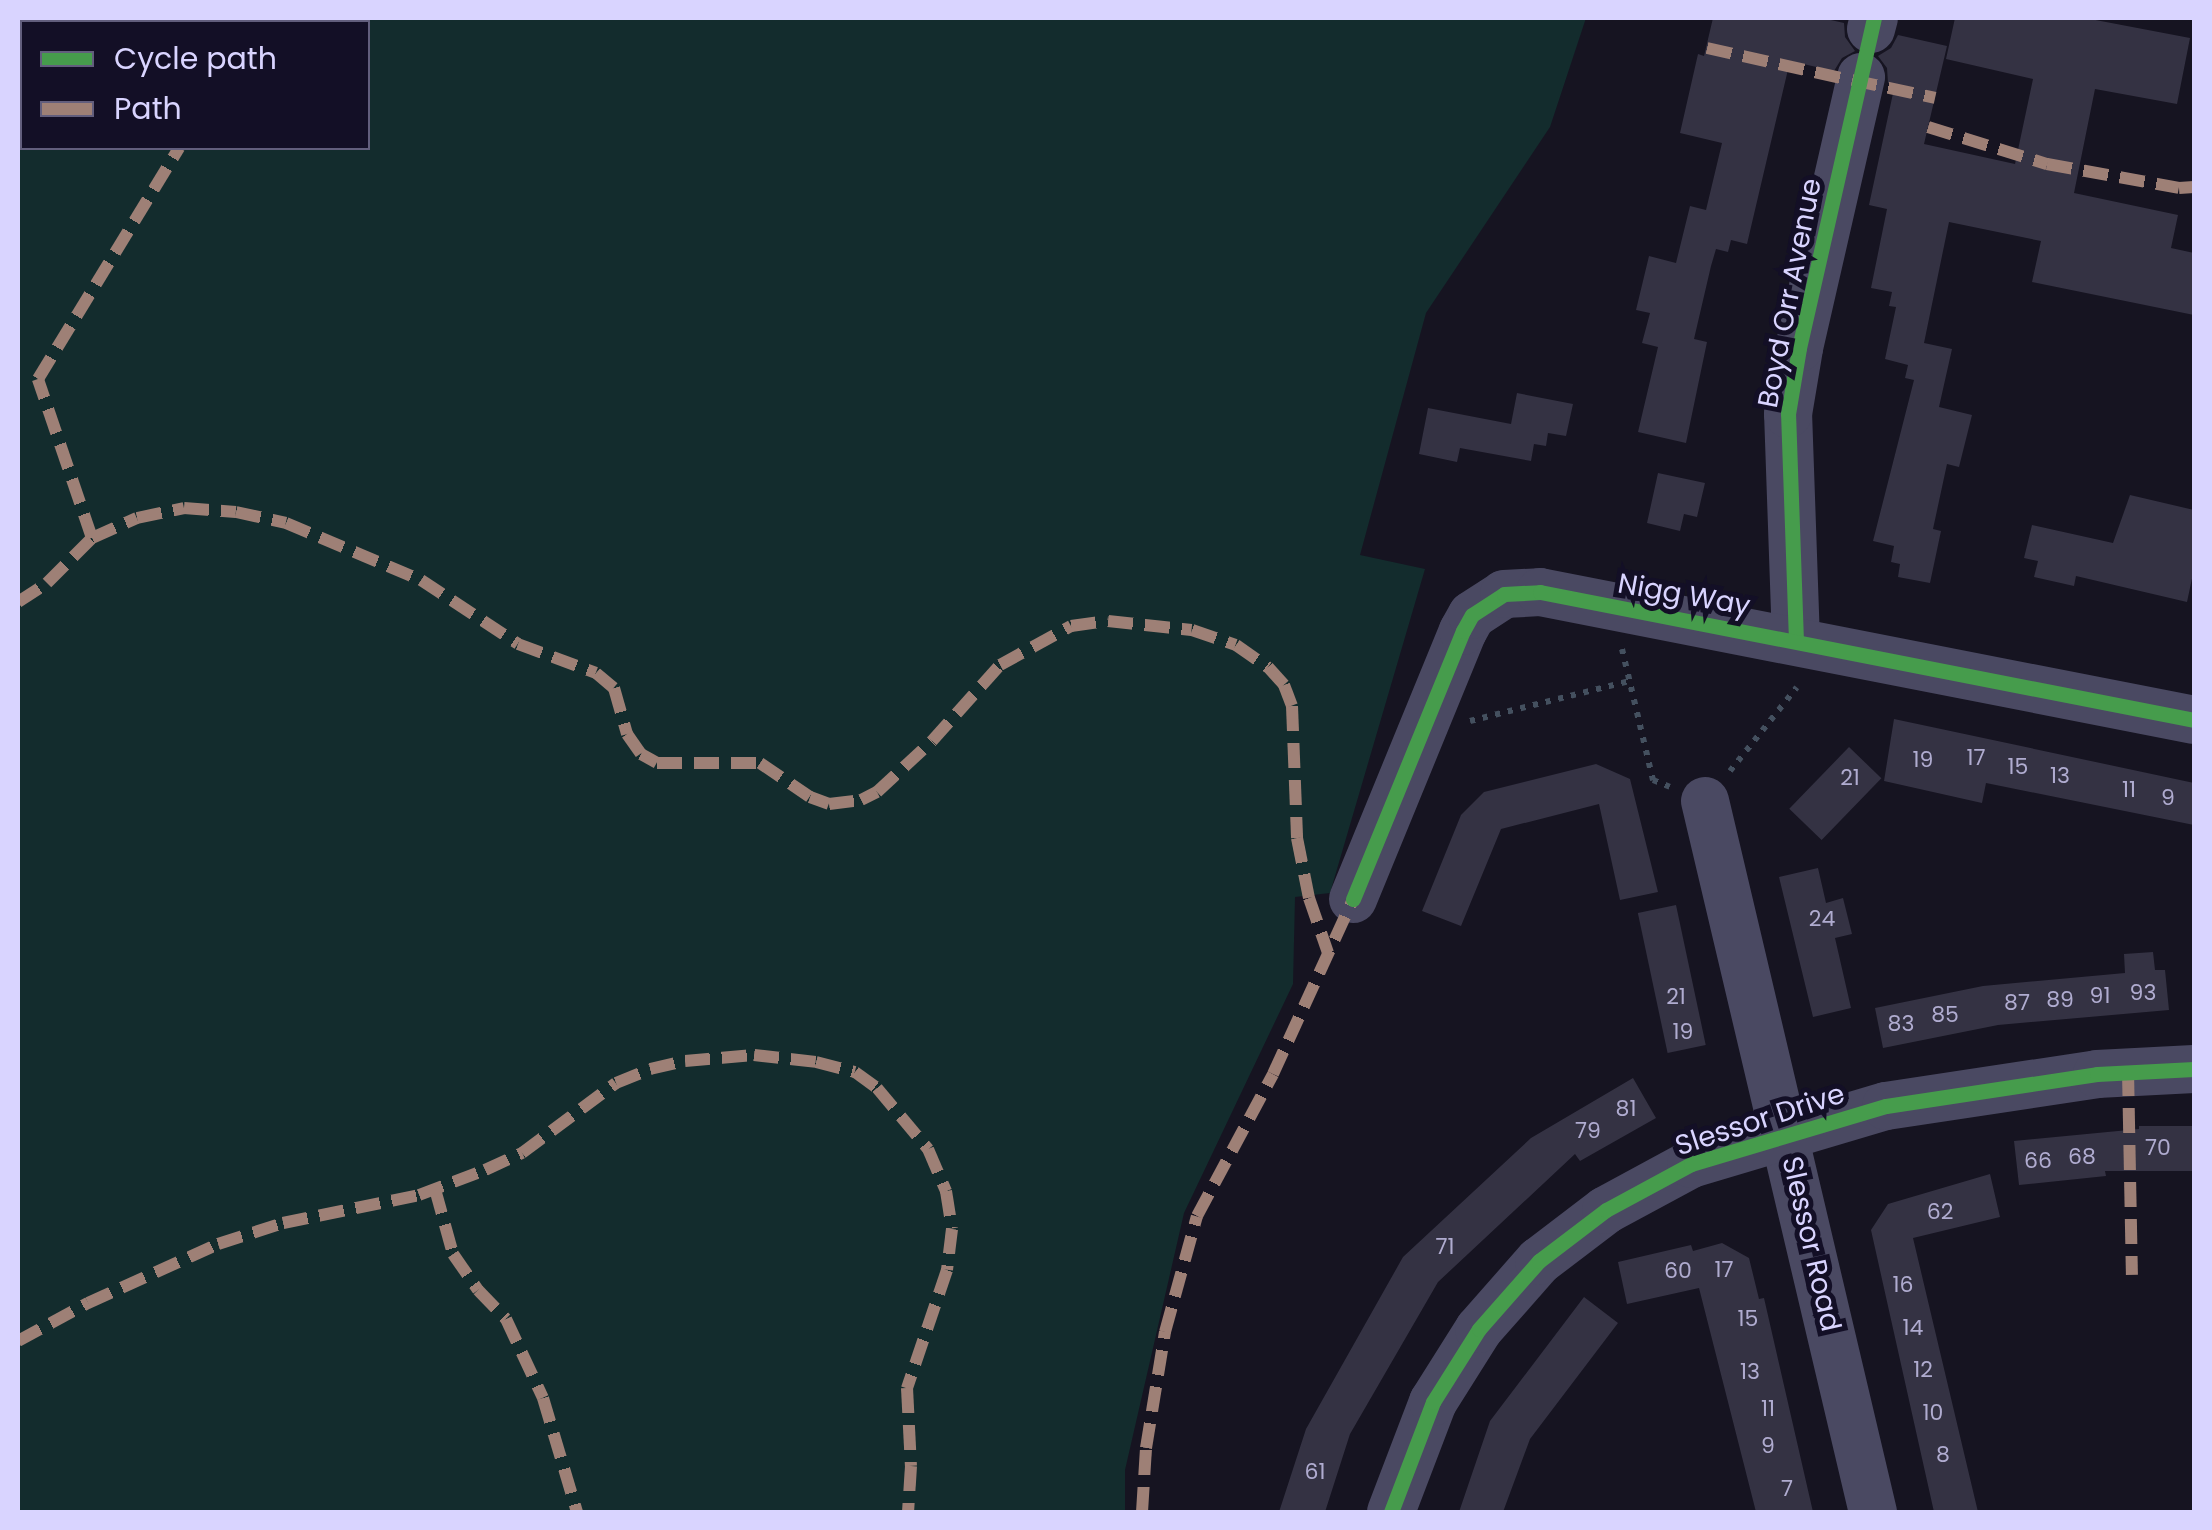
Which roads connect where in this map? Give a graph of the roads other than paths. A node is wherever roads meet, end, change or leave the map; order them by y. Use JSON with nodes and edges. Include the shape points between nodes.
{"nodes":[{"id":1,"x":1861,"y":77,"type":"dead end"},
{"id":2,"x":1813,"y":644,"type":"junction"},
{"id":3,"x":2194,"y":720,"type":"edge"},
{"id":4,"x":1705,"y":801,"type":"road end"},
{"id":5,"x":1353,"y":899,"type":"dead end"},
{"id":6,"x":2194,"y":1069,"type":"edge"},
{"id":7,"x":1786,"y":1134,"type":"junction"},
{"id":8,"x":1391,"y":1512,"type":"edge"},
{"id":9,"x":1873,"y":1512,"type":"edge"}],
"edges":[{"from":1,"to":2,"type":"street","name":"Boyd Orr Avenue","via":[[1788,414]]},
{"from":2,"to":3,"type":"street","name":"Nigg Way"},
{"from":2,"to":5,"type":"street","name":"Nigg Way","via":[[1540,592],[1487,602],[1463,631]]},
{"from":4,"to":7,"type":"street","name":"Slessor Road"},
{"from":6,"to":7,"type":"street","name":"Slessor Drive","via":[[1990,1087]]},
{"from":7,"to":8,"type":"street","name":"Slessor Drive","via":[[1691,1164],[1606,1210],[1540,1261],[1479,1329],[1433,1402]]},
{"from":7,"to":9,"type":"street","name":"Slessor Road"}]}
